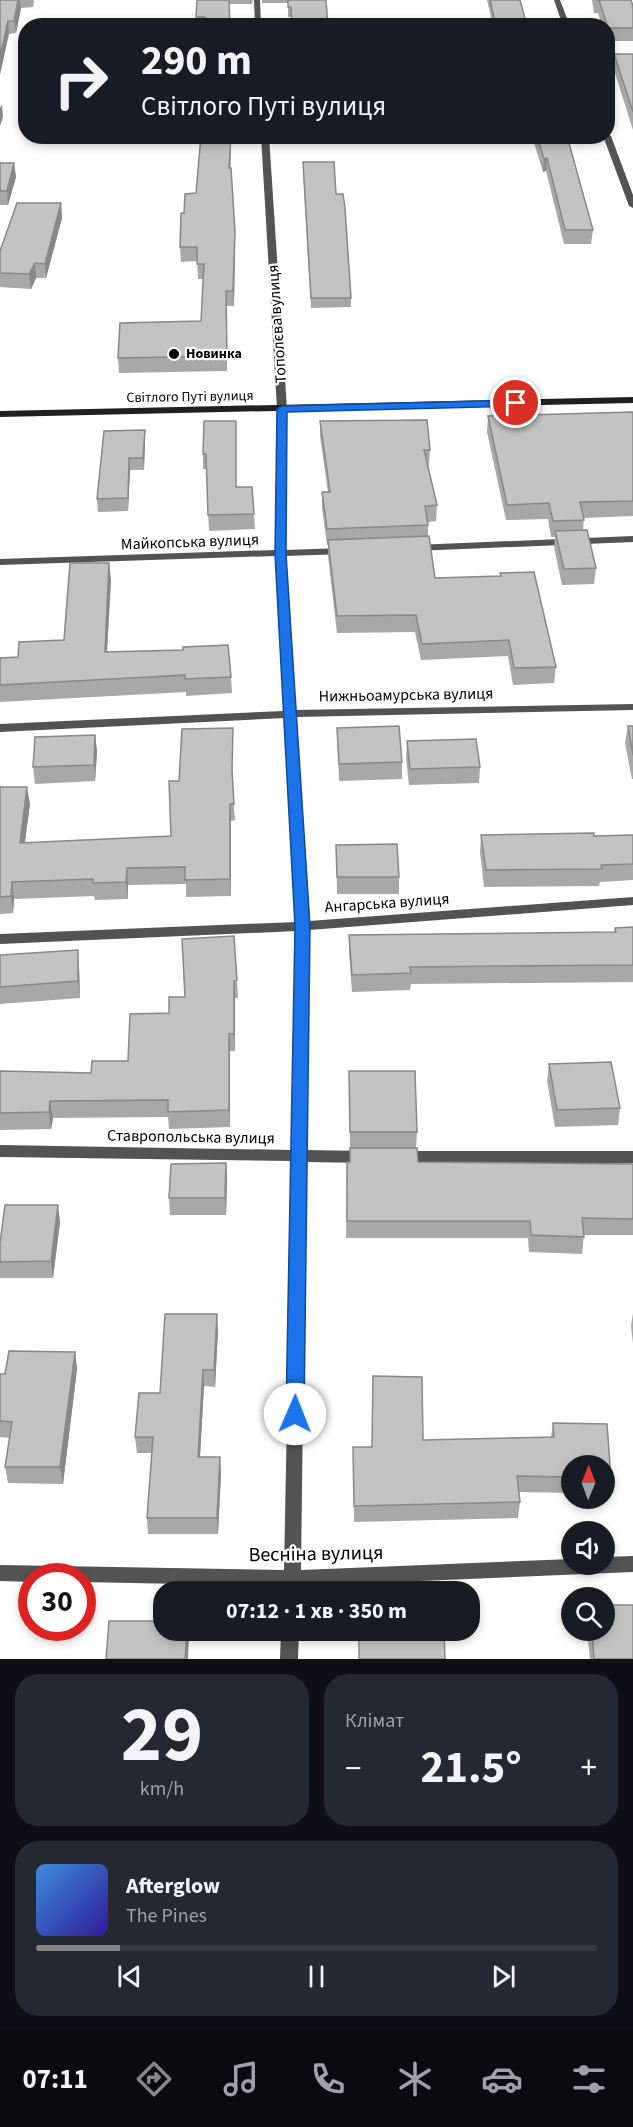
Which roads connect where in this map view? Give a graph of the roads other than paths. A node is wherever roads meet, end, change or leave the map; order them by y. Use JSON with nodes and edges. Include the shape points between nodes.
{"nodes":[{"id":1,"x":257,"y":0,"type":"edge"},
{"id":2,"x":557,"y":0,"type":"edge"},
{"id":3,"x":258,"y":18,"type":"edge"},
{"id":4,"x":564,"y":18,"type":"edge"},
{"id":5,"x":265,"y":144,"type":"edge"},
{"id":6,"x":611,"y":144,"type":"edge"},
{"id":7,"x":633,"y":206,"type":"edge"},
{"id":8,"x":633,"y":400,"type":"edge"},
{"id":9,"x":282,"y":409,"type":"junction"},
{"id":10,"x":0,"y":414,"type":"edge"},
{"id":11,"x":633,"y":539,"type":"edge"},
{"id":12,"x":398,"y":549,"type":"edge"},
{"id":13,"x":351,"y":551,"type":"edge"},
{"id":14,"x":280,"y":554,"type":"junction"},
{"id":15,"x":0,"y":562,"type":"edge"},
{"id":16,"x":633,"y":707,"type":"edge"},
{"id":17,"x":292,"y":714,"type":"junction"},
{"id":18,"x":0,"y":728,"type":"edge"},
{"id":19,"x":633,"y":901,"type":"edge"},
{"id":20,"x":303,"y":926,"type":"junction"},
{"id":21,"x":0,"y":939,"type":"edge"},
{"id":22,"x":0,"y":1151,"type":"edge"},
{"id":23,"x":298,"y":1157,"type":"junction"},
{"id":24,"x":633,"y":1157,"type":"edge"},
{"id":25,"x":633,"y":1564,"type":"edge"},
{"id":26,"x":0,"y":1573,"type":"edge"},
{"id":27,"x":195,"y":1581,"type":"edge"},
{"id":28,"x":293,"y":1581,"type":"edge"},
{"id":29,"x":358,"y":1581,"type":"edge"},
{"id":30,"x":290,"y":1641,"type":"edge"},
{"id":31,"x":289,"y":1659,"type":"edge"}],
"edges":[{"from":1,"to":3,"type":"street"},
{"from":2,"to":4,"type":"street"},
{"from":5,"to":9,"type":"street","name":"Тополєва вулиця"},
{"from":6,"to":7,"type":"street"},
{"from":8,"to":9,"type":"main road","name":"Світлого Путі вулиця"},
{"from":9,"to":10,"type":"main road","name":"Світлого Путі вулиця"},
{"from":9,"to":14,"type":"street","name":"Тополєва вулиця"},
{"from":11,"to":12,"type":"street"},
{"from":13,"to":14,"type":"street","name":"Майкопська вулиця"},
{"from":14,"to":15,"type":"street","name":"Майкопська вулиця"},
{"from":14,"to":17,"type":"street","name":"Тополєва вулиця"},
{"from":16,"to":17,"type":"street","name":"Нижньоамурська вулиця"},
{"from":17,"to":18,"type":"street","name":"Нижньоамурська вулиця"},
{"from":17,"to":20,"type":"street","name":"Тополєва вулиця"},
{"from":19,"to":20,"type":"street","name":"Ангарська вулиця"},
{"from":20,"to":21,"type":"street","name":"Ангарська вулиця"},
{"from":20,"to":23,"type":"street","name":"Тополєва вулиця"},
{"from":22,"to":23,"type":"street","name":"Ставропольська вулиця"},
{"from":23,"to":24,"type":"street","name":"Ставропольська вулиця"},
{"from":23,"to":28,"type":"street","name":"Тополєва вулиця"},
{"from":25,"to":29,"type":"street","name":"Весніна вулиця"},
{"from":26,"to":27,"type":"street","name":"Весніна вулиця"},
{"from":30,"to":31,"type":"street"}]}
